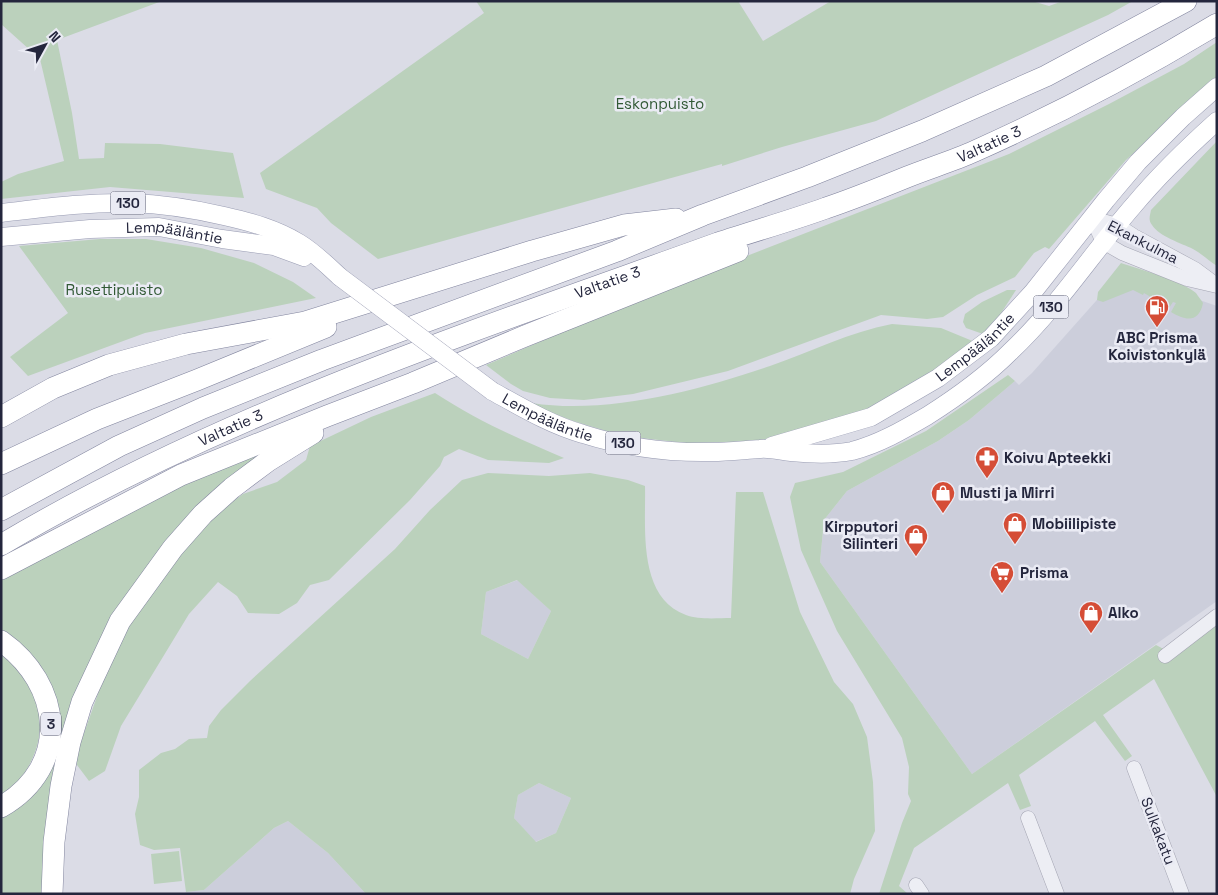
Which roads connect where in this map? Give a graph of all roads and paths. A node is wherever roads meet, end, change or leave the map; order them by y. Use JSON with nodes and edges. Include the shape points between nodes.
{"nodes":[{"id":1,"x":1186,"y":1,"type":"edge"},
{"id":2,"x":1217,"y":24,"type":"edge"},
{"id":3,"x":1217,"y":87,"type":"edge"},
{"id":4,"x":1217,"y":121,"type":"edge"},
{"id":5,"x":825,"y":208,"type":"junction"},
{"id":6,"x":1,"y":213,"type":"edge"},
{"id":7,"x":703,"y":215,"type":"junction"},
{"id":8,"x":1092,"y":218,"type":"junction"},
{"id":9,"x":1117,"y":225,"type":"junction"},
{"id":10,"x":1,"y":237,"type":"edge"},
{"id":11,"x":1103,"y":242,"type":"junction"},
{"id":12,"x":340,"y":277,"type":"junction"},
{"id":13,"x":437,"y":282,"type":"junction"},
{"id":14,"x":1217,"y":285,"type":"edge"},
{"id":15,"x":413,"y":383,"type":"junction"},
{"id":16,"x":2,"y":416,"type":"edge"},
{"id":17,"x":118,"y":446,"type":"junction"},
{"id":18,"x":764,"y":449,"type":"junction"},
{"id":19,"x":1,"y":464,"type":"edge"},
{"id":20,"x":1,"y":495,"type":"edge"},
{"id":21,"x":1,"y":510,"type":"edge"},
{"id":22,"x":1,"y":545,"type":"edge"},
{"id":23,"x":1,"y":568,"type":"edge"},
{"id":24,"x":1217,"y":616,"type":"edge"},
{"id":25,"x":1,"y":641,"type":"edge"},
{"id":26,"x":1165,"y":656,"type":"dead end"},
{"id":27,"x":1134,"y":768,"type":"dead end"},
{"id":28,"x":1,"y":806,"type":"edge"},
{"id":29,"x":1028,"y":818,"type":"dead end"},
{"id":30,"x":52,"y":894,"type":"edge"},
{"id":31,"x":1057,"y":894,"type":"edge"},
{"id":32,"x":1182,"y":894,"type":"edge"}],
"edges":[{"from":1,"to":7,"type":"highway","name":"Valtatie 3","via":[[1046,76],[922,131]]},
{"from":2,"to":5,"type":"highway","name":"Valtatie 3","via":[[1073,105],[974,151]]},
{"from":3,"to":8,"type":"main road","name":"Lempääläntie","number":"130","via":[[1156,144]]},
{"from":4,"to":9,"type":"main road","name":"Lempääläntie","number":"130","via":[[1154,182]]},
{"from":5,"to":15,"type":"highway","via":[[795,229]]},
{"from":5,"to":22,"type":"highway","name":"Valtatie 3","via":[[720,242],[381,365],[187,447]]},
{"from":6,"to":12,"type":"main road","name":"Lempääläntie","number":"130","via":[[102,203],[208,212],[254,222],[286,236],[300,243]]},
{"from":7,"to":13,"type":"highway","via":[[624,225]]},
{"from":7,"to":17,"type":"highway","name":"Valtatie 3","via":[[322,360]]},
{"from":8,"to":9,"type":"street","name":"Ekankulma"},
{"from":8,"to":11,"type":"street","name":"Ekankulma"},
{"from":8,"to":18,"type":"main road","name":"Lempääläntie","number":"130","via":[[1012,317],[991,338],[938,378],[871,417]]},
{"from":9,"to":11,"type":"main road","name":"Lempääläntie","number":"130"},
{"from":9,"to":14,"type":"street","name":"Ekankulma"},
{"from":10,"to":12,"type":"main road","name":"Lempääläntie","number":"130","via":[[160,227],[281,248]]},
{"from":11,"to":14,"type":"street","name":"Ekankulma","via":[[1178,275]]},
{"from":11,"to":18,"type":"main road","name":"Lempääläntie","number":"130","via":[[1012,351],[946,404],[906,428],[851,451],[814,454]]},
{"from":12,"to":18,"type":"main road","name":"Lempääläntie","number":"130","bridge":true,"via":[[492,391],[556,424],[609,441],[675,451]]},
{"from":13,"to":16,"type":"highway","via":[[305,322],[186,344],[109,365],[53,388]]},
{"from":13,"to":19,"type":"highway","via":[[97,419]]},
{"from":15,"to":23,"type":"highway","via":[[182,475]]},
{"from":15,"to":30,"type":"highway","via":[[303,438],[232,488],[203,514],[145,585],[120,621],[82,702],[61,786]]},
{"from":17,"to":20,"type":"highway","via":[[44,474]]},
{"from":17,"to":21,"type":"highway","name":"Valtatie 3"},
{"from":24,"to":26,"type":"street"},
{"from":25,"to":28,"type":"highway","number":"3","via":[[31,668],[45,695],[51,722],[46,756],[39,770],[27,786]]},
{"from":27,"to":32,"type":"street","name":"Sulkakatu"},
{"from":29,"to":31,"type":"street"}]}
